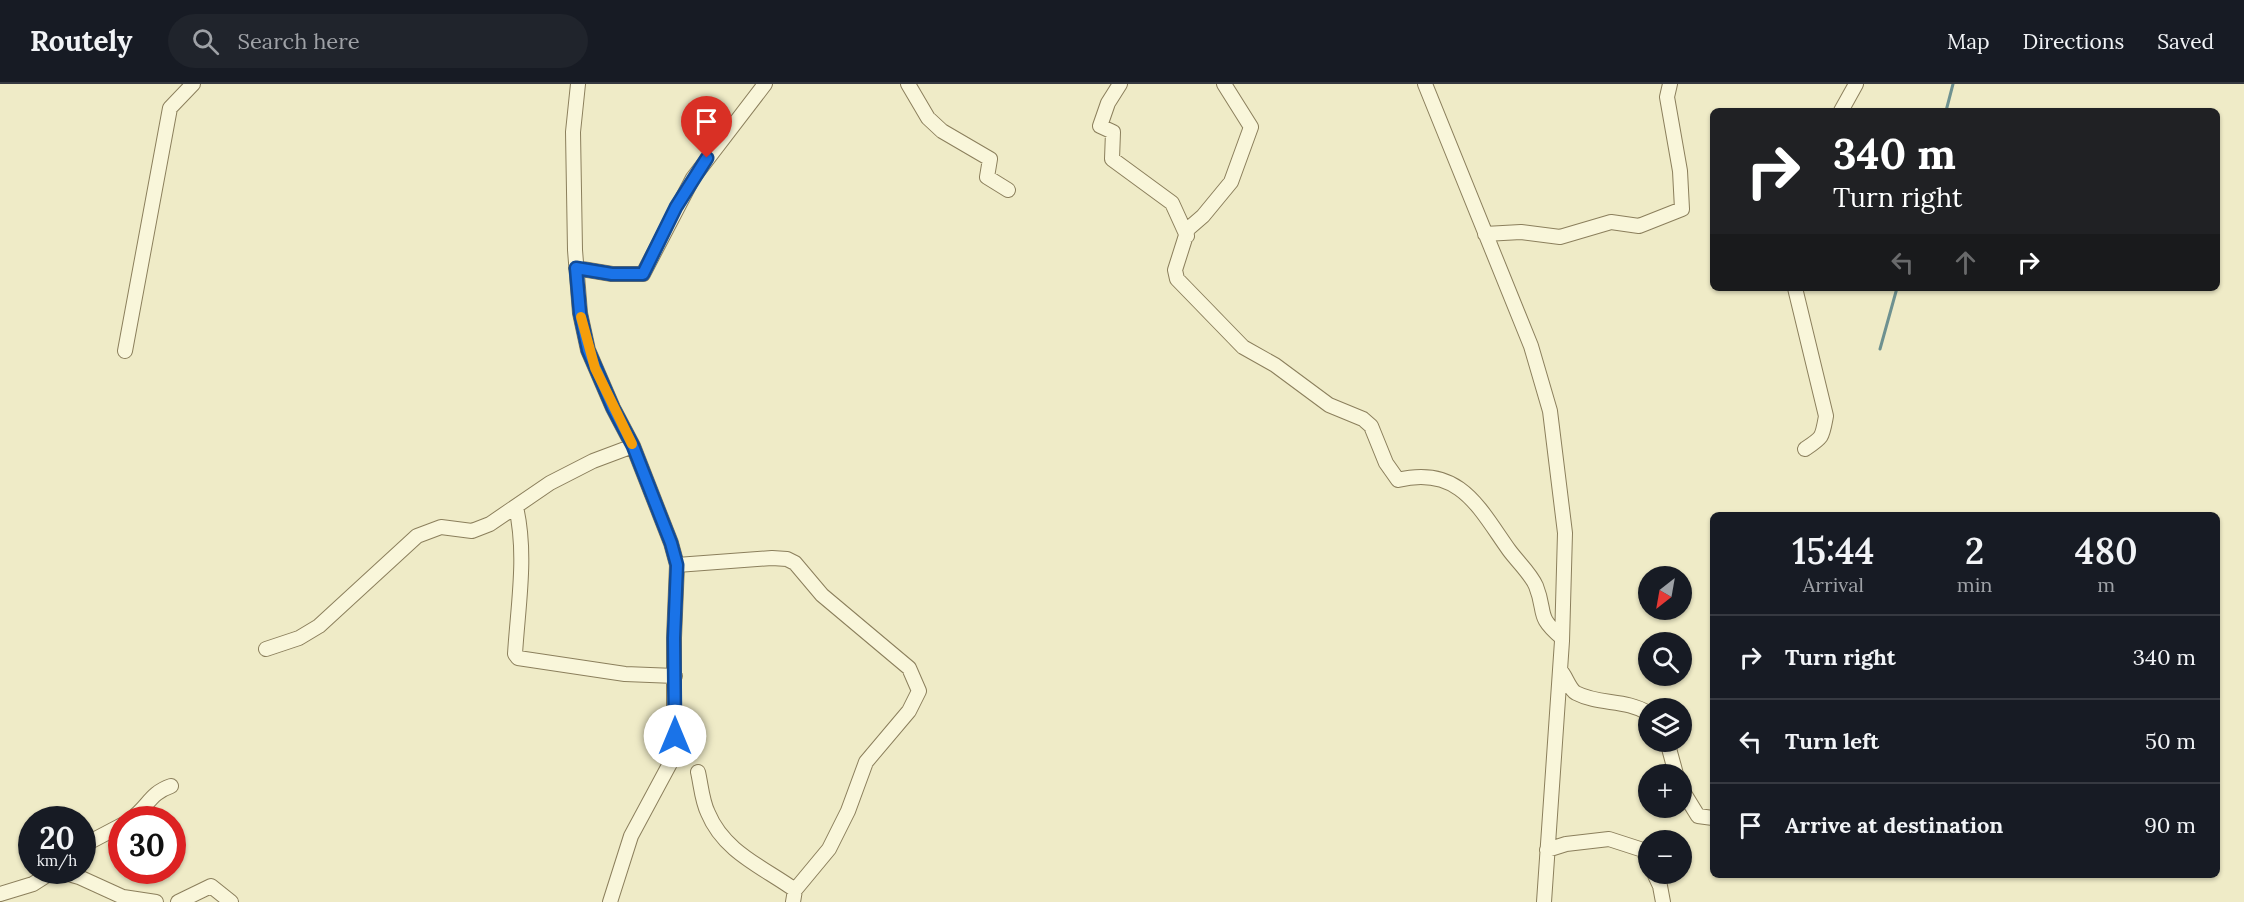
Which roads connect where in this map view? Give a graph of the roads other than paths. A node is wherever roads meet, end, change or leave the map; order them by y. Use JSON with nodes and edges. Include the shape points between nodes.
{"nodes":[{"id":1,"x":193,"y":84,"type":"edge"},
{"id":2,"x":578,"y":84,"type":"edge"},
{"id":3,"x":765,"y":84,"type":"edge"},
{"id":4,"x":908,"y":84,"type":"edge"},
{"id":5,"x":1120,"y":84,"type":"edge"},
{"id":6,"x":1224,"y":84,"type":"edge"},
{"id":7,"x":1425,"y":84,"type":"edge"},
{"id":8,"x":1670,"y":84,"type":"edge"},
{"id":9,"x":1856,"y":84,"type":"edge"},
{"id":10,"x":1843,"y":108,"type":"edge"},
{"id":11,"x":1008,"y":190,"type":"dead end"},
{"id":12,"x":1485,"y":234,"type":"junction"},
{"id":13,"x":1187,"y":236,"type":"junction"},
{"id":14,"x":576,"y":268,"type":"junction"},
{"id":15,"x":1796,"y":291,"type":"edge"},
{"id":16,"x":125,"y":351,"type":"dead end"},
{"id":17,"x":633,"y":446,"type":"junction"},
{"id":18,"x":1805,"y":450,"type":"dead end"},
{"id":19,"x":516,"y":507,"type":"junction"},
{"id":20,"x":677,"y":565,"type":"junction"},
{"id":21,"x":1562,"y":638,"type":"junction"},
{"id":22,"x":266,"y":650,"type":"dead end"},
{"id":23,"x":1560,"y":670,"type":"junction"},
{"id":24,"x":675,"y":676,"type":"junction"},
{"id":25,"x":1638,"y":706,"type":"edge"},
{"id":26,"x":698,"y":772,"type":"dead end"},
{"id":27,"x":171,"y":786,"type":"dead end"},
{"id":28,"x":145,"y":806,"type":"edge"},
{"id":29,"x":1692,"y":806,"type":"edge"},
{"id":30,"x":1710,"y":818,"type":"edge"},
{"id":31,"x":1638,"y":848,"type":"edge"},
{"id":32,"x":1547,"y":850,"type":"junction"},
{"id":33,"x":33,"y":884,"type":"edge"},
{"id":34,"x":94,"y":884,"type":"edge"},
{"id":35,"x":1659,"y":884,"type":"edge"},
{"id":36,"x":0,"y":894,"type":"edge"},
{"id":37,"x":794,"y":896,"type":"edge"},
{"id":38,"x":156,"y":902,"type":"edge"},
{"id":39,"x":178,"y":902,"type":"edge"},
{"id":40,"x":231,"y":902,"type":"edge"},
{"id":41,"x":610,"y":902,"type":"edge"},
{"id":42,"x":1544,"y":902,"type":"edge"},
{"id":43,"x":1663,"y":902,"type":"edge"}],
"edges":[{"from":1,"to":16,"type":"street","via":[[170,108]]},
{"from":2,"to":14,"type":"street","via":[[573,132]]},
{"from":3,"to":14,"type":"street","via":[[693,178],[643,274]]},
{"from":4,"to":11,"type":"street","via":[[928,118],[942,131],[990,159],[987,177]]},
{"from":5,"to":13,"type":"street","via":[[1100,126],[1113,132],[1112,159],[1172,203]]},
{"from":6,"to":13,"type":"street","via":[[1251,127],[1231,182],[1188,229]]},
{"from":7,"to":12,"type":"street"},
{"from":8,"to":12,"type":"street","via":[[1667,97],[1680,171],[1682,209],[1639,226],[1611,222],[1560,237],[1521,232]]},
{"from":9,"to":10,"type":"street"},
{"from":12,"to":21,"type":"street","via":[[1531,346],[1550,411],[1565,533]]},
{"from":13,"to":21,"type":"street","via":[[1175,270],[1177,279],[1243,347],[1329,405],[1371,426],[1386,463],[1398,480],[1442,479],[1464,490],[1536,585],[1545,623]]},
{"from":14,"to":17,"type":"street","via":[[588,350]]},
{"from":15,"to":18,"type":"street","via":[[1826,416],[1818,444]]},
{"from":17,"to":19,"type":"street","via":[[550,483]]},
{"from":17,"to":20,"type":"street"},
{"from":19,"to":22,"type":"street","via":[[472,531],[441,527],[417,536],[319,626]]},
{"from":19,"to":24,"type":"street","via":[[521,529],[515,654],[518,658],[625,674]]},
{"from":20,"to":24,"type":"street"},
{"from":20,"to":37,"type":"street","via":[[787,559],[822,595],[909,668],[918,684],[919,691],[909,711],[866,762],[829,849]]},
{"from":21,"to":23,"type":"street"},
{"from":23,"to":25,"type":"street","via":[[1573,692]]},
{"from":23,"to":32,"type":"street"},
{"from":24,"to":41,"type":"street","via":[[675,756],[631,836]]},
{"from":26,"to":37,"type":"street","via":[[707,811],[726,842]]},
{"from":27,"to":28,"type":"street","via":[[153,795]]},
{"from":29,"to":30,"type":"street","via":[[1698,816]]},
{"from":31,"to":32,"type":"street","via":[[1609,839]]},
{"from":32,"to":42,"type":"street"},
{"from":33,"to":36,"type":"street"},
{"from":34,"to":38,"type":"street","via":[[123,897]]},
{"from":35,"to":43,"type":"street"},
{"from":39,"to":40,"type":"street","via":[[211,886]]}]}
